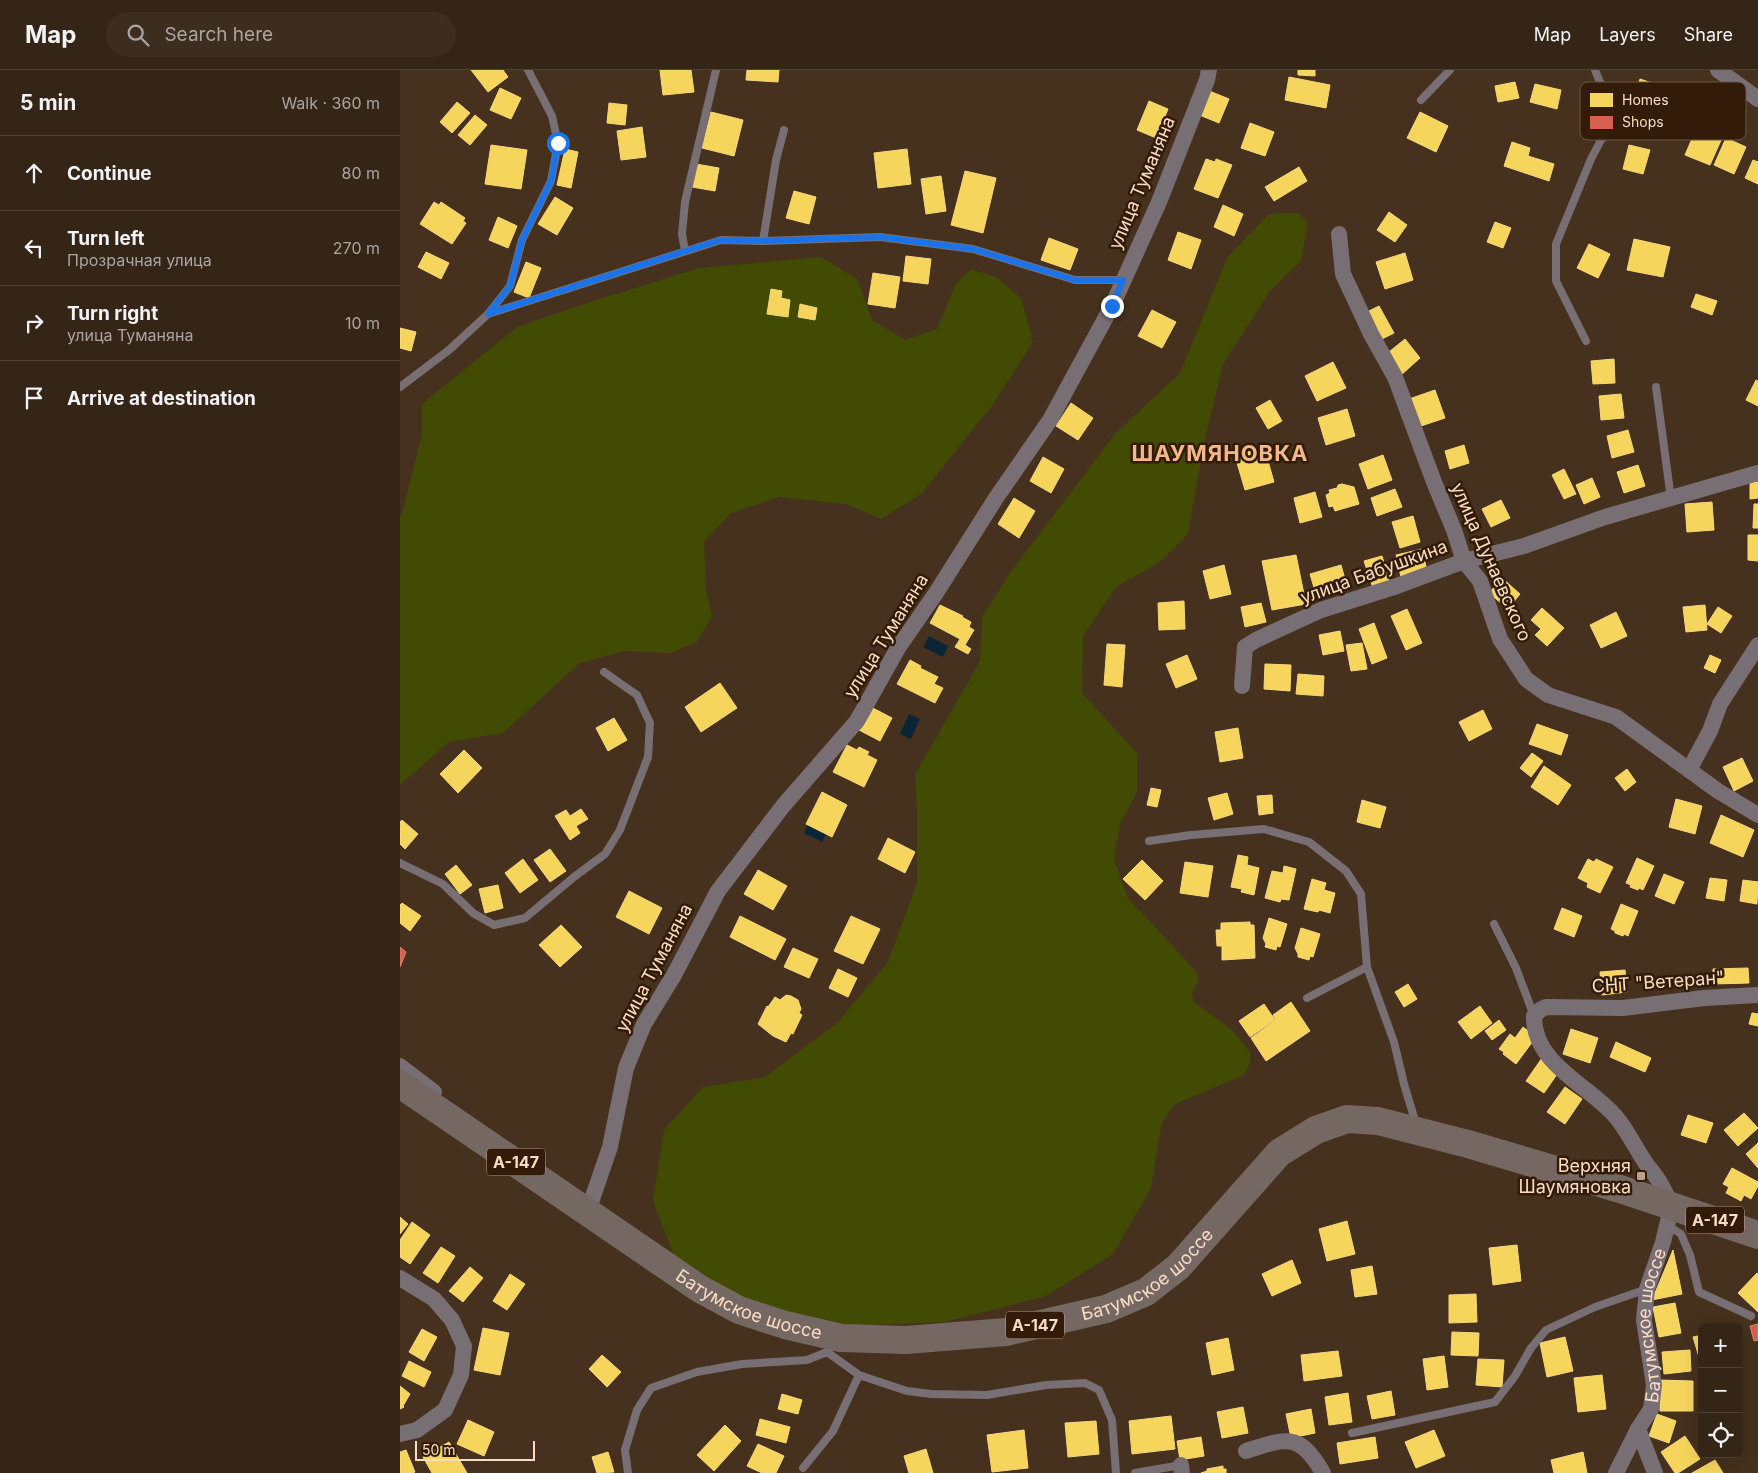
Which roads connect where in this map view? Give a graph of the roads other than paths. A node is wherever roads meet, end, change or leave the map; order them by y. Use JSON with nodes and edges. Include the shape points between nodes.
{"nodes":[{"id":1,"x":528,"y":70,"type":"edge"},
{"id":2,"x":716,"y":70,"type":"edge"},
{"id":3,"x":1209,"y":70,"type":"edge"},
{"id":4,"x":1450,"y":70,"type":"edge"},
{"id":5,"x":1595,"y":70,"type":"edge"},
{"id":6,"x":1718,"y":70,"type":"edge"},
{"id":7,"x":1600,"y":82,"type":"edge"},
{"id":8,"x":1735,"y":82,"type":"edge"},
{"id":9,"x":1746,"y":90,"type":"edge"},
{"id":10,"x":1758,"y":99,"type":"edge"},
{"id":11,"x":1421,"y":100,"type":"dead end"},
{"id":12,"x":784,"y":130,"type":"dead end"},
{"id":13,"x":1600,"y":140,"type":"edge"},
{"id":14,"x":1339,"y":234,"type":"dead end"},
{"id":15,"x":762,"y":241,"type":"junction"},
{"id":16,"x":685,"y":251,"type":"junction"},
{"id":17,"x":1123,"y":280,"type":"junction"},
{"id":18,"x":488,"y":314,"type":"junction"},
{"id":19,"x":1586,"y":341,"type":"dead end"},
{"id":20,"x":400,"y":387,"type":"edge"},
{"id":21,"x":1656,"y":387,"type":"dead end"},
{"id":22,"x":1758,"y":473,"type":"edge"},
{"id":23,"x":1671,"y":499,"type":"junction"},
{"id":24,"x":1464,"y":561,"type":"junction"},
{"id":25,"x":1758,"y":645,"type":"edge"},
{"id":26,"x":604,"y":672,"type":"dead end"},
{"id":27,"x":1242,"y":686,"type":"dead end"},
{"id":28,"x":1689,"y":770,"type":"junction"},
{"id":29,"x":1758,"y":815,"type":"edge"},
{"id":30,"x":1149,"y":841,"type":"dead end"},
{"id":31,"x":400,"y":864,"type":"edge"},
{"id":32,"x":1494,"y":924,"type":"dead end"},
{"id":33,"x":1367,"y":968,"type":"junction"},
{"id":34,"x":1758,"y":996,"type":"edge"},
{"id":35,"x":1307,"y":998,"type":"dead end"},
{"id":36,"x":1534,"y":1016,"type":"junction"},
{"id":37,"x":400,"y":1066,"type":"edge"},
{"id":38,"x":400,"y":1084,"type":"edge"},
{"id":39,"x":444,"y":1113,"type":"junction"},
{"id":40,"x":1418,"y":1131,"type":"junction"},
{"id":41,"x":588,"y":1211,"type":"junction"},
{"id":42,"x":1669,"y":1215,"type":"junction"},
{"id":43,"x":1758,"y":1235,"type":"edge"},
{"id":44,"x":400,"y":1278,"type":"edge"},
{"id":45,"x":1647,"y":1289,"type":"junction"},
{"id":46,"x":1751,"y":1316,"type":"dead end"},
{"id":47,"x":834,"y":1345,"type":"junction"},
{"id":48,"x":859,"y":1376,"type":"junction"},
{"id":49,"x":1638,"y":1429,"type":"junction"},
{"id":50,"x":1352,"y":1433,"type":"dead end"},
{"id":51,"x":400,"y":1434,"type":"edge"},
{"id":52,"x":1246,"y":1451,"type":"dead end"},
{"id":53,"x":802,"y":1468,"type":"dead end"},
{"id":54,"x":1182,"y":1469,"type":"edge"},
{"id":55,"x":628,"y":1473,"type":"edge"},
{"id":56,"x":1116,"y":1473,"type":"edge"},
{"id":57,"x":1135,"y":1473,"type":"edge"},
{"id":58,"x":1323,"y":1473,"type":"edge"},
{"id":59,"x":1616,"y":1473,"type":"edge"},
{"id":60,"x":1655,"y":1473,"type":"edge"}],
"edges":[{"from":1,"to":18,"type":"lane","via":[[552,116],[558,143],[551,181],[522,240],[510,286]]},
{"from":2,"to":16,"type":"lane","via":[[685,202],[682,234]]},
{"from":3,"to":17,"type":"street","name":"улица Туманяна","via":[[1159,202]]},
{"from":4,"to":11,"type":"lane"},
{"from":5,"to":7,"type":"lane"},
{"from":6,"to":8,"type":"street"},
{"from":9,"to":10,"type":"street"},
{"from":12,"to":15,"type":"lane"},
{"from":13,"to":19,"type":"lane","via":[[1556,244],[1556,281]]},
{"from":14,"to":24,"type":"street","name":"улица Дунаевского","via":[[1343,274],[1394,377]]},
{"from":15,"to":16,"type":"lane","via":[[720,240]]},
{"from":15,"to":17,"type":"lane","via":[[880,237],[973,249],[1075,280]]},
{"from":16,"to":18,"type":"lane"},
{"from":17,"to":41,"type":"street","name":"улица Туманяна","via":[[1050,420],[898,648],[857,721],[783,806],[718,891],[640,1033],[626,1068],[610,1147]]},
{"from":18,"to":20,"type":"lane","via":[[449,350]]},
{"from":21,"to":23,"type":"lane"},
{"from":22,"to":23,"type":"street","name":"улица Бабушкина"},
{"from":23,"to":24,"type":"street","name":"улица Бабушкина","via":[[1606,517],[1524,546]]},
{"from":24,"to":27,"type":"street","name":"улица Бабушкина","via":[[1321,610],[1256,640],[1245,647]]},
{"from":24,"to":28,"type":"street","name":"улица Дунаевского","via":[[1480,581],[1500,639],[1526,679],[1548,695],[1616,717]]},
{"from":25,"to":28,"type":"street","via":[[1720,704]]},
{"from":26,"to":31,"type":"lane","via":[[637,695],[650,723],[648,757],[620,830],[605,854],[525,918],[494,925],[473,913],[443,884]]},
{"from":28,"to":29,"type":"street","name":"улица Дунаевского"},
{"from":30,"to":33,"type":"lane","via":[[1264,829],[1310,842],[1346,871],[1361,894]]},
{"from":32,"to":36,"type":"lane","via":[[1516,968]]},
{"from":33,"to":35,"type":"lane"},
{"from":33,"to":40,"type":"lane","via":[[1394,1042]]},
{"from":34,"to":36,"type":"street","name":"СНТ \"Ветеран\"","via":[[1704,998],[1623,1008],[1546,1007]]},
{"from":36,"to":42,"type":"street","via":[[1534,1027],[1542,1046],[1567,1075],[1615,1115],[1625,1128],[1659,1180]]},
{"from":37,"to":39,"type":"street","via":[[445,1101]]},
{"from":38,"to":39,"type":"highway","name":"Батумское шоссе","number":"А-147"},
{"from":39,"to":41,"type":"highway","name":"Батумское шоссе","number":"А-147"},
{"from":40,"to":42,"type":"highway","name":"Батумское шоссе","number":"А-147","via":[[1468,1144]]},
{"from":40,"to":47,"type":"highway","name":"Батумское шоссе","number":"А-147","via":[[1378,1120],[1346,1119],[1316,1130],[1279,1153],[1178,1266],[1146,1292],[1106,1309],[1006,1332]]},
{"from":41,"to":47,"type":"highway","name":"Батумское шоссе","number":"А-147","via":[[700,1289],[739,1310]]},
{"from":42,"to":43,"type":"highway","name":"Батумское шоссе","number":"А-147"},
{"from":42,"to":45,"type":"street","name":"Батумское шоссе"},
{"from":42,"to":46,"type":"lane","via":[[1690,1255],[1699,1292]]},
{"from":44,"to":51,"type":"street","via":[[434,1299],[452,1320],[464,1346],[461,1375],[445,1410],[417,1430]]},
{"from":45,"to":49,"type":"street","name":"Батумское шоссе","via":[[1644,1320],[1654,1385],[1651,1408]]},
{"from":45,"to":50,"type":"lane","via":[[1595,1307],[1546,1330],[1494,1402]]},
{"from":47,"to":48,"type":"lane"},
{"from":47,"to":55,"type":"lane","via":[[807,1360],[742,1364],[697,1372],[651,1388],[637,1410],[625,1450]]},
{"from":48,"to":53,"type":"lane","via":[[833,1431]]},
{"from":48,"to":56,"type":"lane","via":[[907,1391],[931,1394],[987,1395],[1046,1385],[1085,1383],[1099,1390],[1112,1420]]},
{"from":49,"to":59,"type":"street"},
{"from":49,"to":60,"type":"street","name":"Батумское шоссе"},
{"from":52,"to":58,"type":"street","via":[[1277,1441],[1298,1443],[1314,1457]]},
{"from":54,"to":57,"type":"lane"}]}
